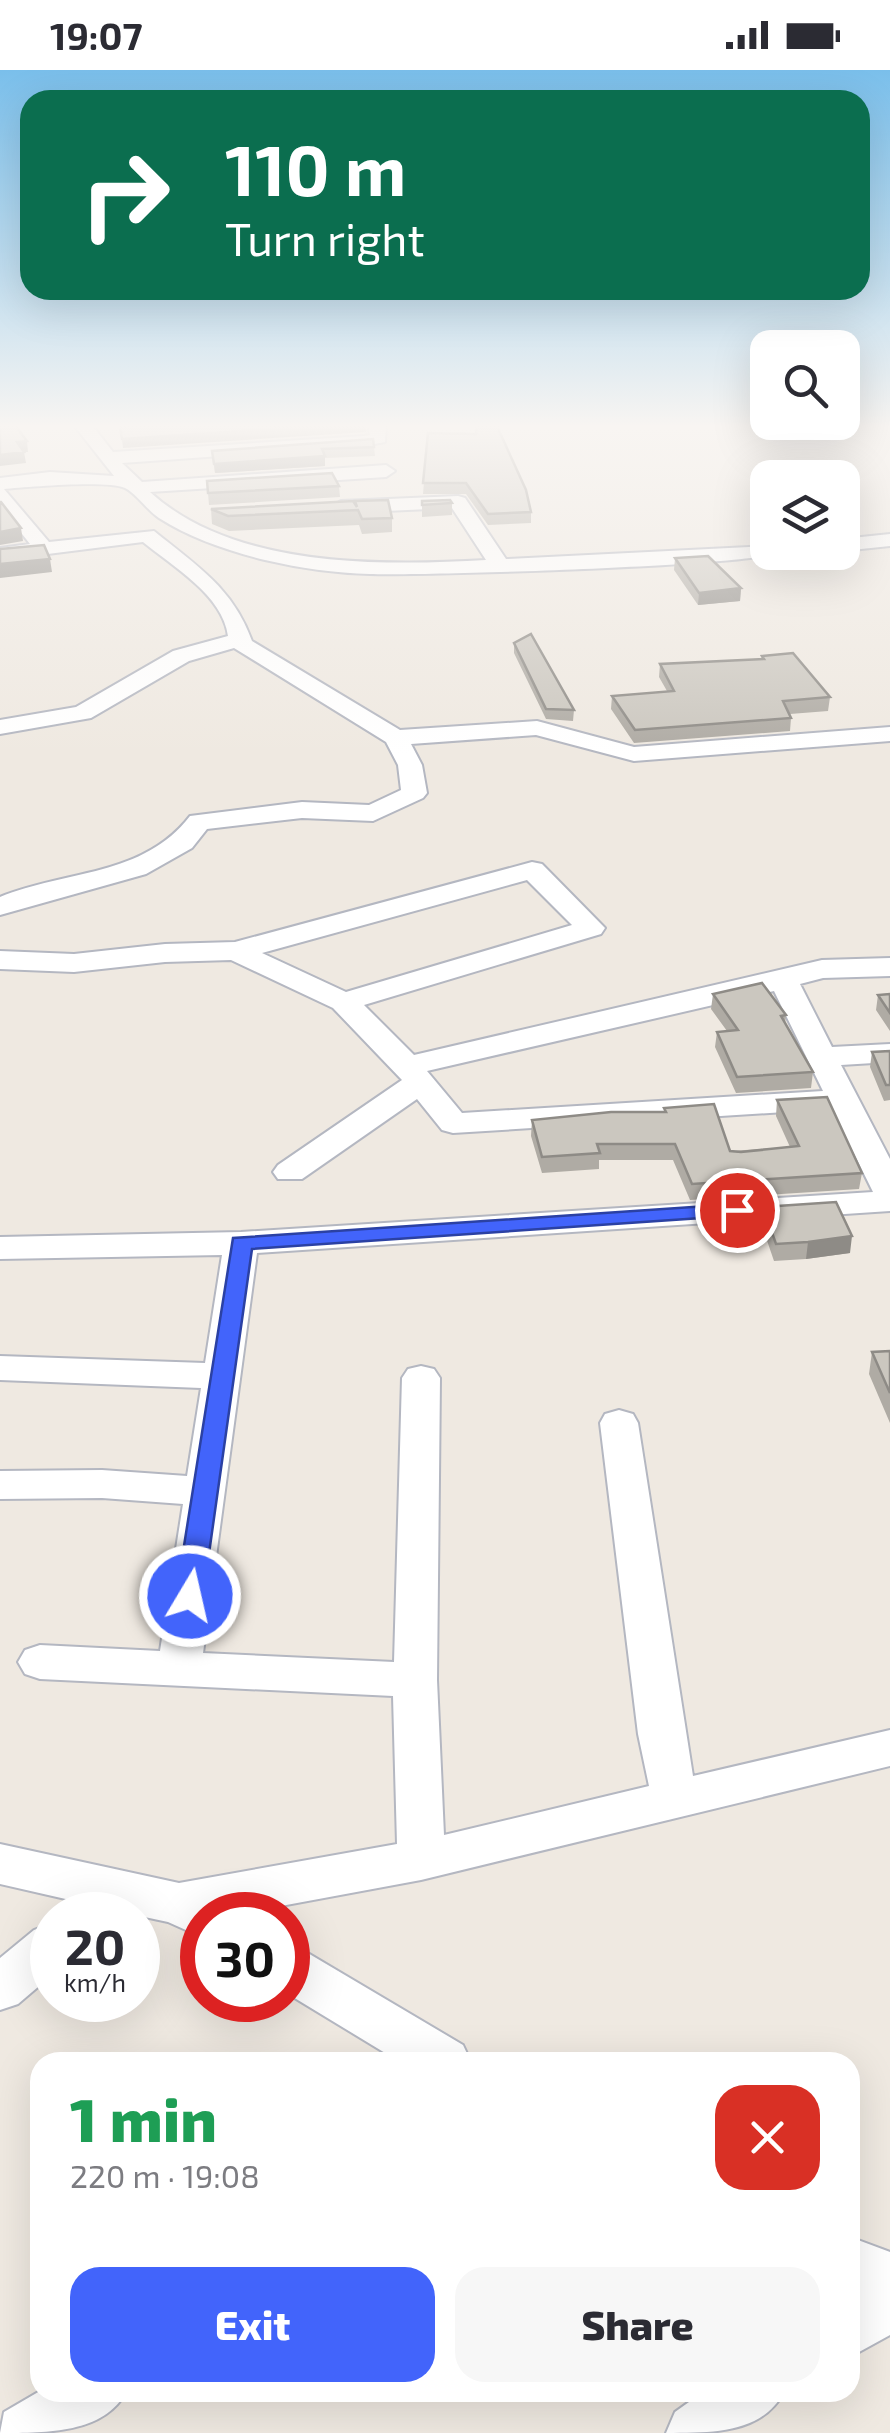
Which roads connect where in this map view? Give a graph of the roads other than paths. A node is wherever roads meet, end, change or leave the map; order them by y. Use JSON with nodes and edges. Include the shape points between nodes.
{"nodes":[{"id":1,"x":30,"y":534,"type":"edge"},
{"id":2,"x":214,"y":534,"type":"edge"},
{"id":3,"x":479,"y":534,"type":"edge"},
{"id":4,"x":890,"y":540,"type":"edge"},
{"id":5,"x":860,"y":542,"type":"edge"},
{"id":6,"x":44,"y":548,"type":"junction"},
{"id":7,"x":750,"y":553,"type":"edge"},
{"id":8,"x":0,"y":554,"type":"edge"},
{"id":9,"x":500,"y":566,"type":"junction"},
{"id":10,"x":239,"y":640,"type":"junction"},
{"id":11,"x":0,"y":727,"type":"edge"},
{"id":12,"x":890,"y":734,"type":"edge"},
{"id":13,"x":396,"y":738,"type":"junction"},
{"id":14,"x":0,"y":908,"type":"edge"},
{"id":15,"x":236,"y":951,"type":"junction"},
{"id":16,"x":0,"y":960,"type":"edge"},
{"id":17,"x":890,"y":967,"type":"edge"},
{"id":18,"x":783,"y":980,"type":"junction"},
{"id":19,"x":344,"y":1002,"type":"junction"},
{"id":20,"x":890,"y":1053,"type":"edge"},
{"id":21,"x":822,"y":1057,"type":"junction"},
{"id":22,"x":414,"y":1074,"type":"junction"},
{"id":23,"x":844,"y":1100,"type":"junction"},
{"id":24,"x":290,"y":1172,"type":"dead end"},
{"id":25,"x":890,"y":1192,"type":"edge"},
{"id":26,"x":890,"y":1201,"type":"edge"},
{"id":27,"x":241,"y":1242,"type":"junction"},
{"id":28,"x":0,"y":1248,"type":"edge"},
{"id":29,"x":0,"y":1368,"type":"edge"},
{"id":30,"x":224,"y":1376,"type":"junction"},
{"id":31,"x":421,"y":1378,"type":"dead end"},
{"id":32,"x":619,"y":1423,"type":"dead end"},
{"id":33,"x":0,"y":1485,"type":"edge"},
{"id":34,"x":206,"y":1492,"type":"junction"},
{"id":35,"x":40,"y":1662,"type":"dead end"},
{"id":36,"x":178,"y":1666,"type":"junction"},
{"id":37,"x":415,"y":1680,"type":"junction"},
{"id":38,"x":890,"y":1748,"type":"edge"},
{"id":39,"x":675,"y":1799,"type":"junction"},
{"id":40,"x":421,"y":1860,"type":"junction"},
{"id":41,"x":0,"y":1864,"type":"edge"},
{"id":42,"x":66,"y":1892,"type":"edge"},
{"id":43,"x":277,"y":1892,"type":"edge"},
{"id":44,"x":30,"y":1961,"type":"edge"},
{"id":45,"x":310,"y":1981,"type":"edge"},
{"id":46,"x":0,"y":1985,"type":"edge"},
{"id":47,"x":428,"y":2052,"type":"edge"},
{"id":48,"x":860,"y":2269,"type":"edge"},
{"id":49,"x":890,"y":2280,"type":"edge"},
{"id":50,"x":890,"y":2301,"type":"edge"},
{"id":51,"x":860,"y":2321,"type":"edge"},
{"id":52,"x":79,"y":2402,"type":"edge"},
{"id":53,"x":741,"y":2402,"type":"edge"},
{"id":54,"x":25,"y":2433,"type":"edge"},
{"id":55,"x":696,"y":2433,"type":"edge"}],
"edges":[{"from":1,"to":6,"type":"street"},
{"from":2,"to":9,"type":"street","via":[[260,552],[328,565]]},
{"from":3,"to":9,"type":"street"},
{"from":4,"to":5,"type":"street"},
{"from":6,"to":8,"type":"street"},
{"from":6,"to":10,"type":"street","via":[[147,535],[218,594],[238,623]]},
{"from":7,"to":9,"type":"street"},
{"from":10,"to":11,"type":"street","via":[[181,656],[84,714]]},
{"from":10,"to":13,"type":"street"},
{"from":12,"to":13,"type":"street","via":[[634,754],[537,728]]},
{"from":13,"to":14,"type":"street","via":[[414,793],[373,813],[302,810],[199,822],[192,836],[152,865],[26,894]]},
{"from":15,"to":16,"type":"street","via":[[74,963]]},
{"from":15,"to":19,"type":"street"},
{"from":15,"to":19,"type":"street","via":[[532,870],[591,928]]},
{"from":17,"to":18,"type":"street","via":[[822,969]]},
{"from":18,"to":21,"type":"street"},
{"from":18,"to":22,"type":"street"},
{"from":19,"to":22,"type":"street"},
{"from":20,"to":21,"type":"street"},
{"from":21,"to":23,"type":"street"},
{"from":22,"to":23,"type":"street","via":[[453,1124]]},
{"from":22,"to":24,"type":"street"},
{"from":23,"to":25,"type":"street"},
{"from":26,"to":27,"type":"street"},
{"from":27,"to":28,"type":"street"},
{"from":27,"to":30,"type":"street"},
{"from":29,"to":30,"type":"street"},
{"from":30,"to":34,"type":"street"},
{"from":31,"to":37,"type":"street"},
{"from":32,"to":39,"type":"street"},
{"from":33,"to":34,"type":"street"},
{"from":34,"to":36,"type":"street"},
{"from":35,"to":36,"type":"street"},
{"from":36,"to":37,"type":"street"},
{"from":37,"to":40,"type":"street"},
{"from":38,"to":39,"type":"street"},
{"from":39,"to":40,"type":"street"},
{"from":40,"to":43,"type":"street"},
{"from":41,"to":42,"type":"street"},
{"from":44,"to":46,"type":"street"},
{"from":45,"to":47,"type":"street"},
{"from":48,"to":49,"type":"street"},
{"from":50,"to":51,"type":"street"},
{"from":52,"to":54,"type":"street"},
{"from":53,"to":55,"type":"street"}]}
